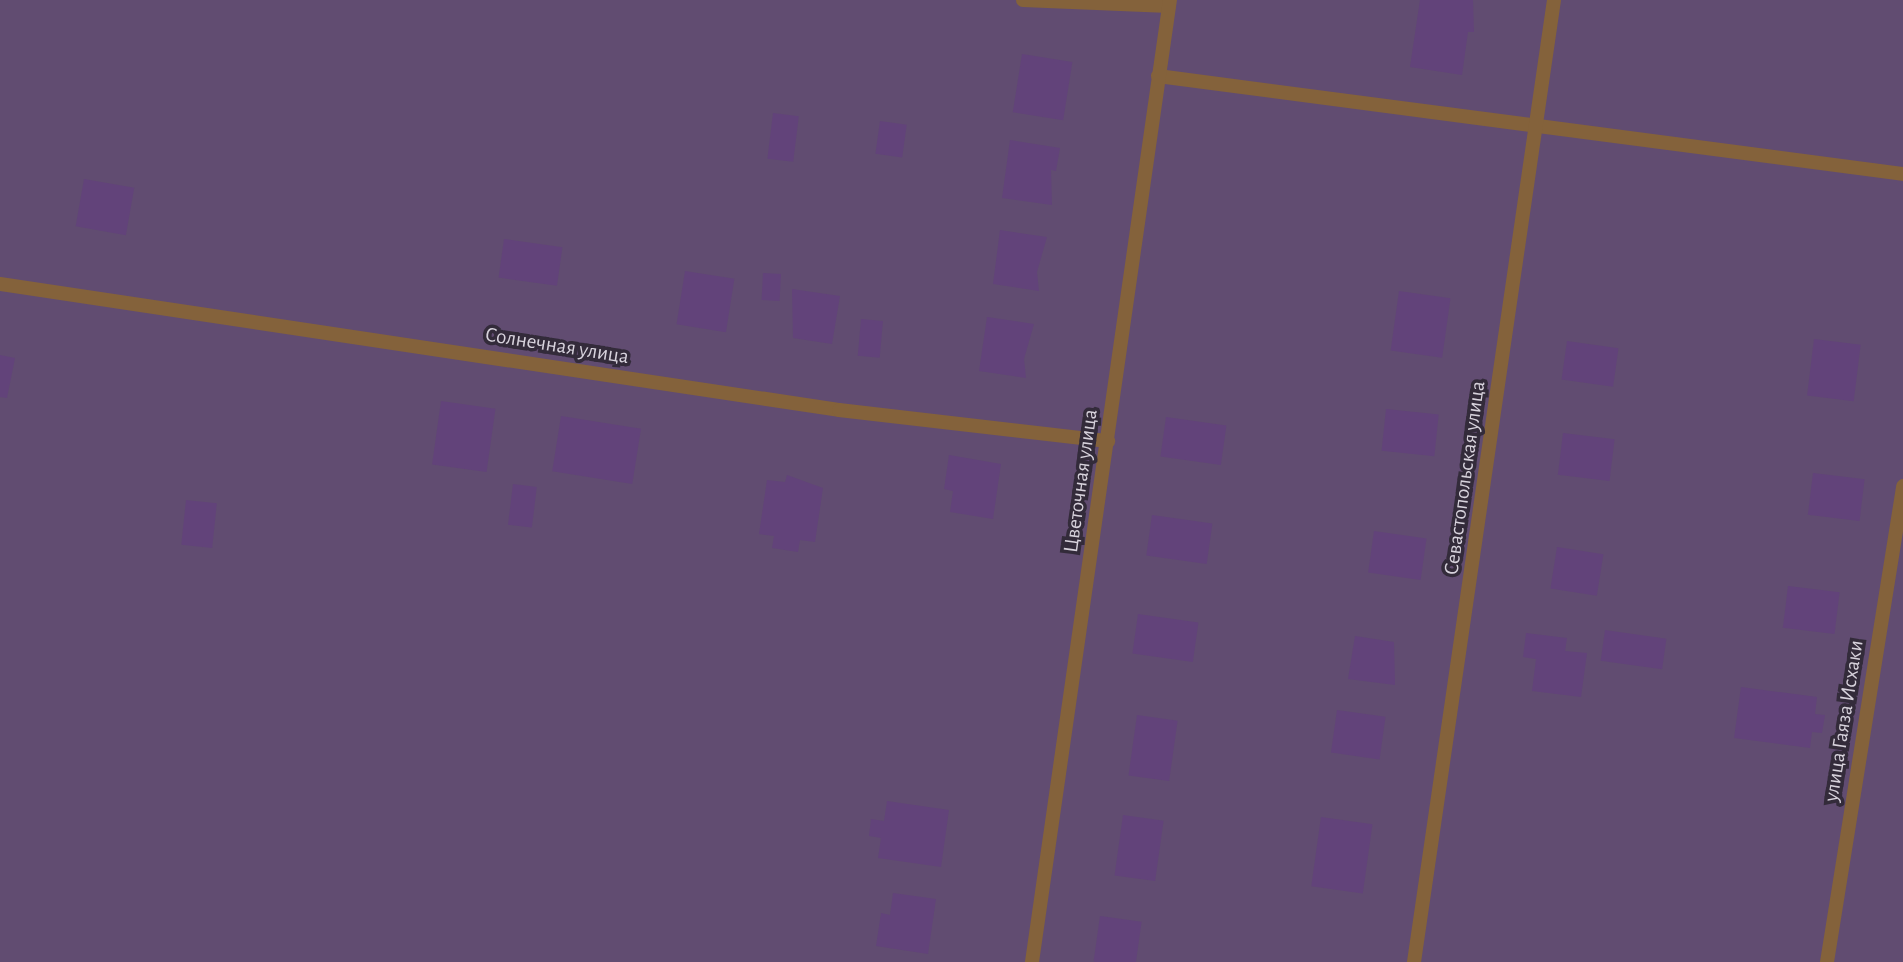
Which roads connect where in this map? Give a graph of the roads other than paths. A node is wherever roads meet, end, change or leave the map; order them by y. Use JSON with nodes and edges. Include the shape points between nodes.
{"nodes":[{"id":1,"x":1023,"y":0,"type":"edge"},
{"id":2,"x":1554,"y":0,"type":"edge"},
{"id":3,"x":1169,"y":3,"type":"edge"},
{"id":4,"x":1158,"y":76,"type":"junction"},
{"id":5,"x":1538,"y":125,"type":"junction"},
{"id":6,"x":1903,"y":174,"type":"edge"},
{"id":7,"x":0,"y":284,"type":"edge"},
{"id":8,"x":1108,"y":441,"type":"junction"},
{"id":9,"x":1903,"y":486,"type":"edge"},
{"id":10,"x":1032,"y":962,"type":"edge"},
{"id":11,"x":1415,"y":962,"type":"edge"},
{"id":12,"x":1827,"y":962,"type":"edge"}],
"edges":[{"from":1,"to":3,"type":"street","name":"Цветочная улица"},
{"from":2,"to":5,"type":"street","name":"Севастопольская улица"},
{"from":3,"to":4,"type":"street","name":"Цветочная улица"},
{"from":4,"to":5,"type":"street"},
{"from":4,"to":8,"type":"street","name":"Цветочная улица"},
{"from":5,"to":6,"type":"street"},
{"from":5,"to":11,"type":"street","name":"Севастопольская улица"},
{"from":7,"to":8,"type":"street","name":"Солнечная улица","via":[[839,410]]},
{"from":8,"to":10,"type":"street","name":"Цветочная улица"},
{"from":9,"to":12,"type":"street","name":"улица Гаяза Исхаки"}]}
